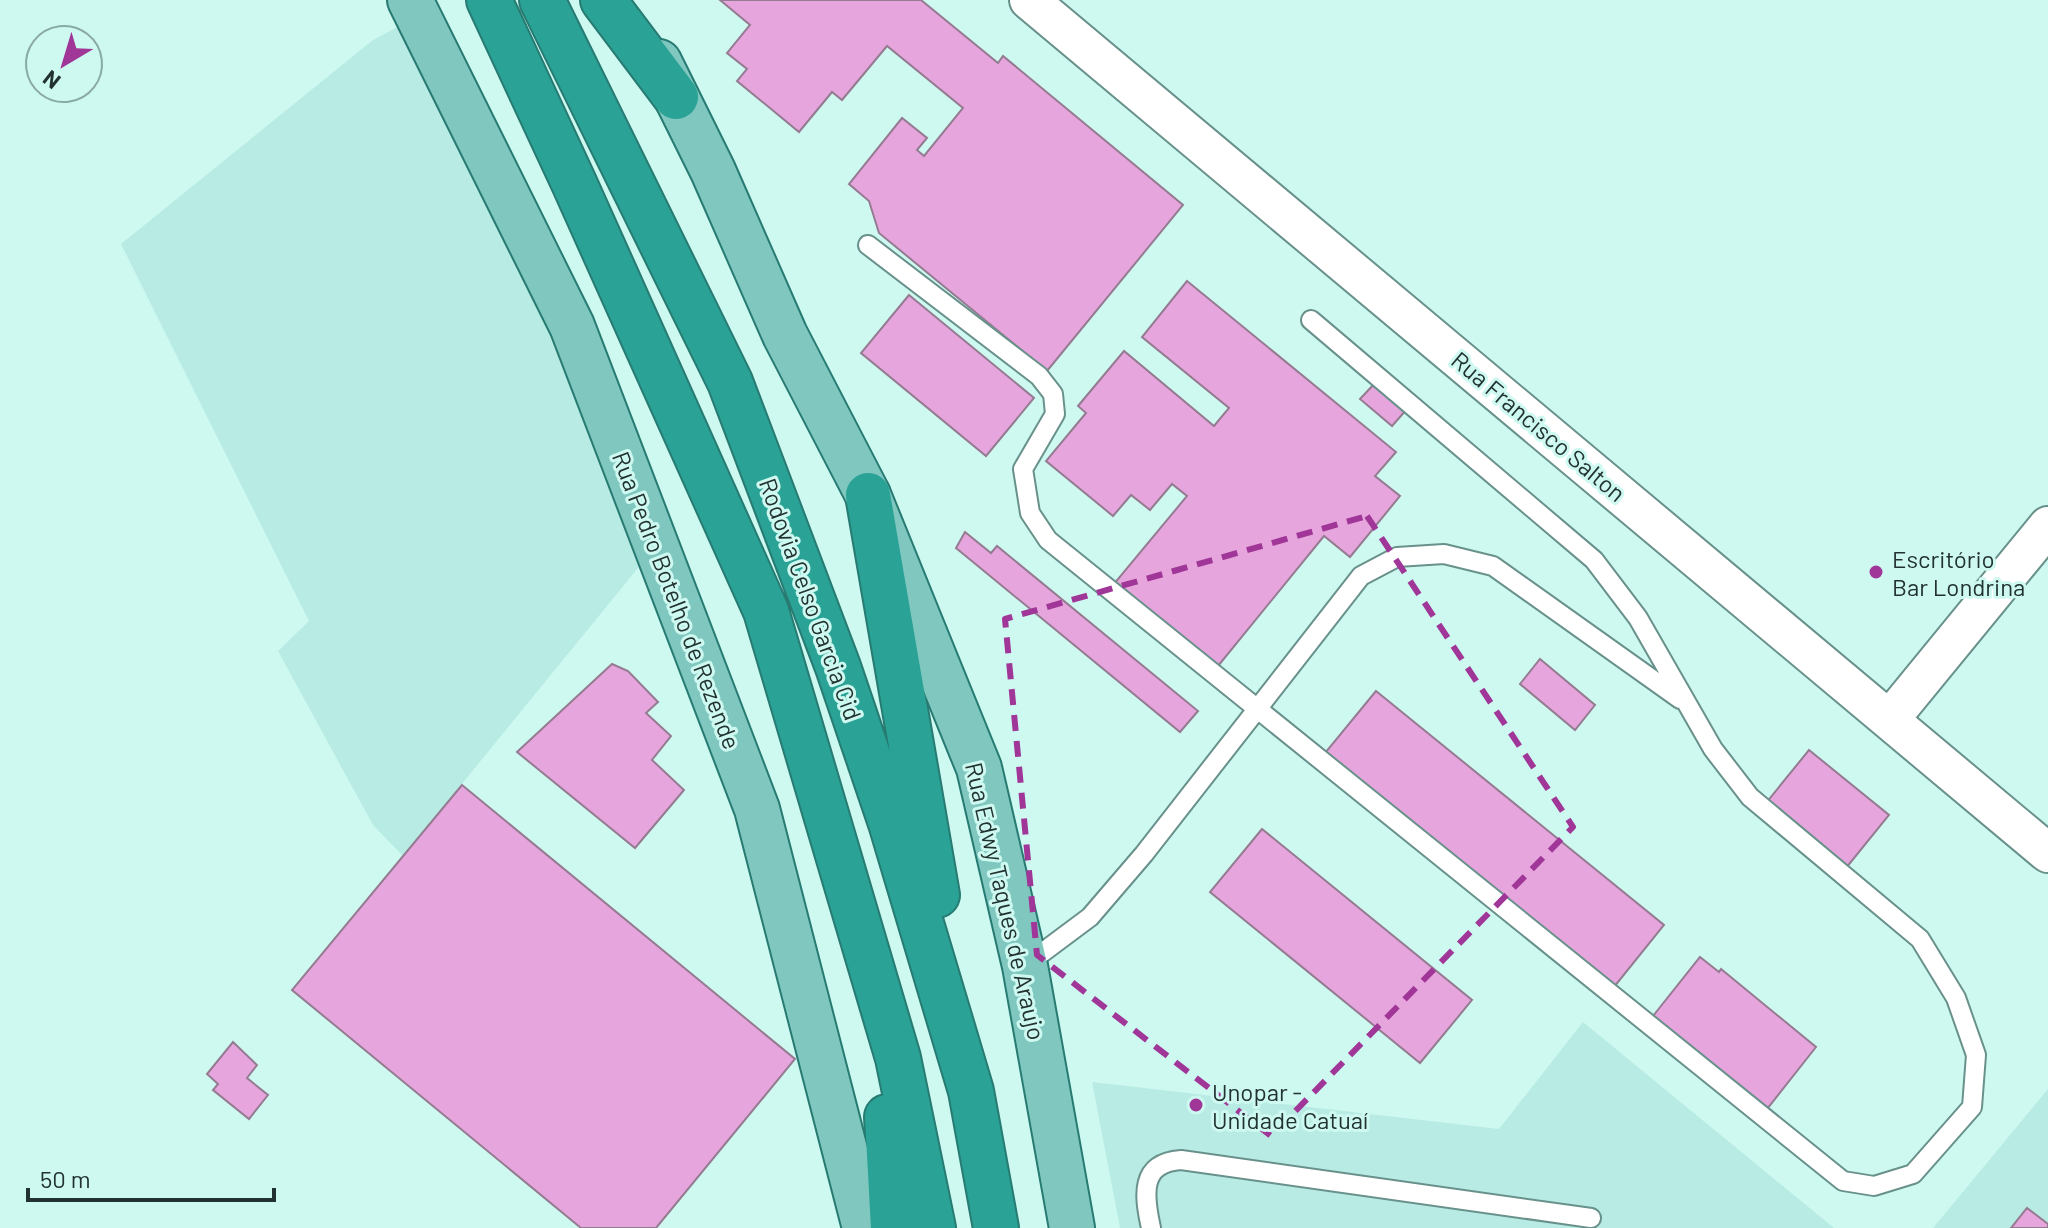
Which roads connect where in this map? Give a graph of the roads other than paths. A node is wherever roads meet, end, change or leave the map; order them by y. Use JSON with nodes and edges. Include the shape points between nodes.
{"nodes":[{"id":1,"x":410,"y":0,"type":"edge"},
{"id":2,"x":489,"y":0,"type":"edge"},
{"id":3,"x":542,"y":0,"type":"edge"},
{"id":4,"x":603,"y":0,"type":"edge"},
{"id":5,"x":630,"y":0,"type":"edge"},
{"id":6,"x":1029,"y":0,"type":"edge"},
{"id":7,"x":676,"y":97,"type":"junction"},
{"id":8,"x":868,"y":245,"type":"dead end"},
{"id":9,"x":1311,"y":320,"type":"dead end"},
{"id":10,"x":868,"y":495,"type":"junction"},
{"id":11,"x":2048,"y":526,"type":"edge"},
{"id":12,"x":1684,"y":702,"type":"junction"},
{"id":13,"x":1257,"y":708,"type":"junction"},
{"id":14,"x":1890,"y":719,"type":"junction"},
{"id":15,"x":2048,"y":853,"type":"edge"},
{"id":16,"x":1025,"y":966,"type":"junction"},
{"id":17,"x":881,"y":1006,"type":"junction"},
{"id":18,"x":971,"y":1091,"type":"junction"},
{"id":19,"x":1591,"y":1218,"type":"dead end"},
{"id":20,"x":865,"y":1228,"type":"edge"},
{"id":21,"x":893,"y":1228,"type":"edge"},
{"id":22,"x":933,"y":1228,"type":"edge"},
{"id":23,"x":996,"y":1228,"type":"edge"},
{"id":24,"x":1072,"y":1228,"type":"edge"},
{"id":25,"x":1151,"y":1228,"type":"edge"}],
"edges":[{"from":1,"to":20,"type":"main road","name":"Rua Pedro Botelho de Rezende","via":[[572,326],[757,809]]},
{"from":2,"to":17,"type":"highway","name":"Rodovia Celso Garcia Cid","via":[[766,611]]},
{"from":3,"to":18,"type":"highway","name":"Rodovia Celso Garcia Cid","via":[[730,382],[882,795]]},
{"from":4,"to":7,"type":"highway"},
{"from":5,"to":7,"type":"main road","name":"Rua Edwy Taques de Araujo"},
{"from":6,"to":14,"type":"street","name":"Rua Francisco Salton"},
{"from":7,"to":10,"type":"main road","name":"Rua Edwy Taques de Araujo","via":[[785,335]]},
{"from":8,"to":13,"type":"lane","via":[[1039,376],[1053,394],[1055,414],[1023,469],[1030,513],[1048,540]]},
{"from":9,"to":12,"type":"lane","via":[[1594,560],[1638,618]]},
{"from":10,"to":16,"type":"main road","name":"Rua Edwy Taques de Araujo","via":[[979,768]]},
{"from":10,"to":18,"type":"highway"},
{"from":11,"to":14,"type":"street"},
{"from":12,"to":13,"type":"lane","via":[[1493,566],[1444,554],[1397,557],[1361,576]]},
{"from":12,"to":13,"type":"lane","via":[[1750,797],[1920,939],[1956,998],[1976,1055],[1972,1107],[1913,1174],[1874,1186],[1843,1181]]},
{"from":13,"to":16,"type":"lane","via":[[1090,917]]},
{"from":14,"to":15,"type":"street","name":"Rua Francisco Salton"},
{"from":16,"to":24,"type":"main road","name":"Rua Edwy Taques de Araujo"},
{"from":17,"to":21,"type":"highway"},
{"from":17,"to":22,"type":"highway","name":"Rodovia Celso Garcia Cid","via":[[898,1058]]},
{"from":18,"to":23,"type":"highway","name":"Rodovia Celso Garcia Cid"},
{"from":19,"to":25,"type":"lane","via":[[1181,1160],[1165,1161],[1149,1180]]}]}
